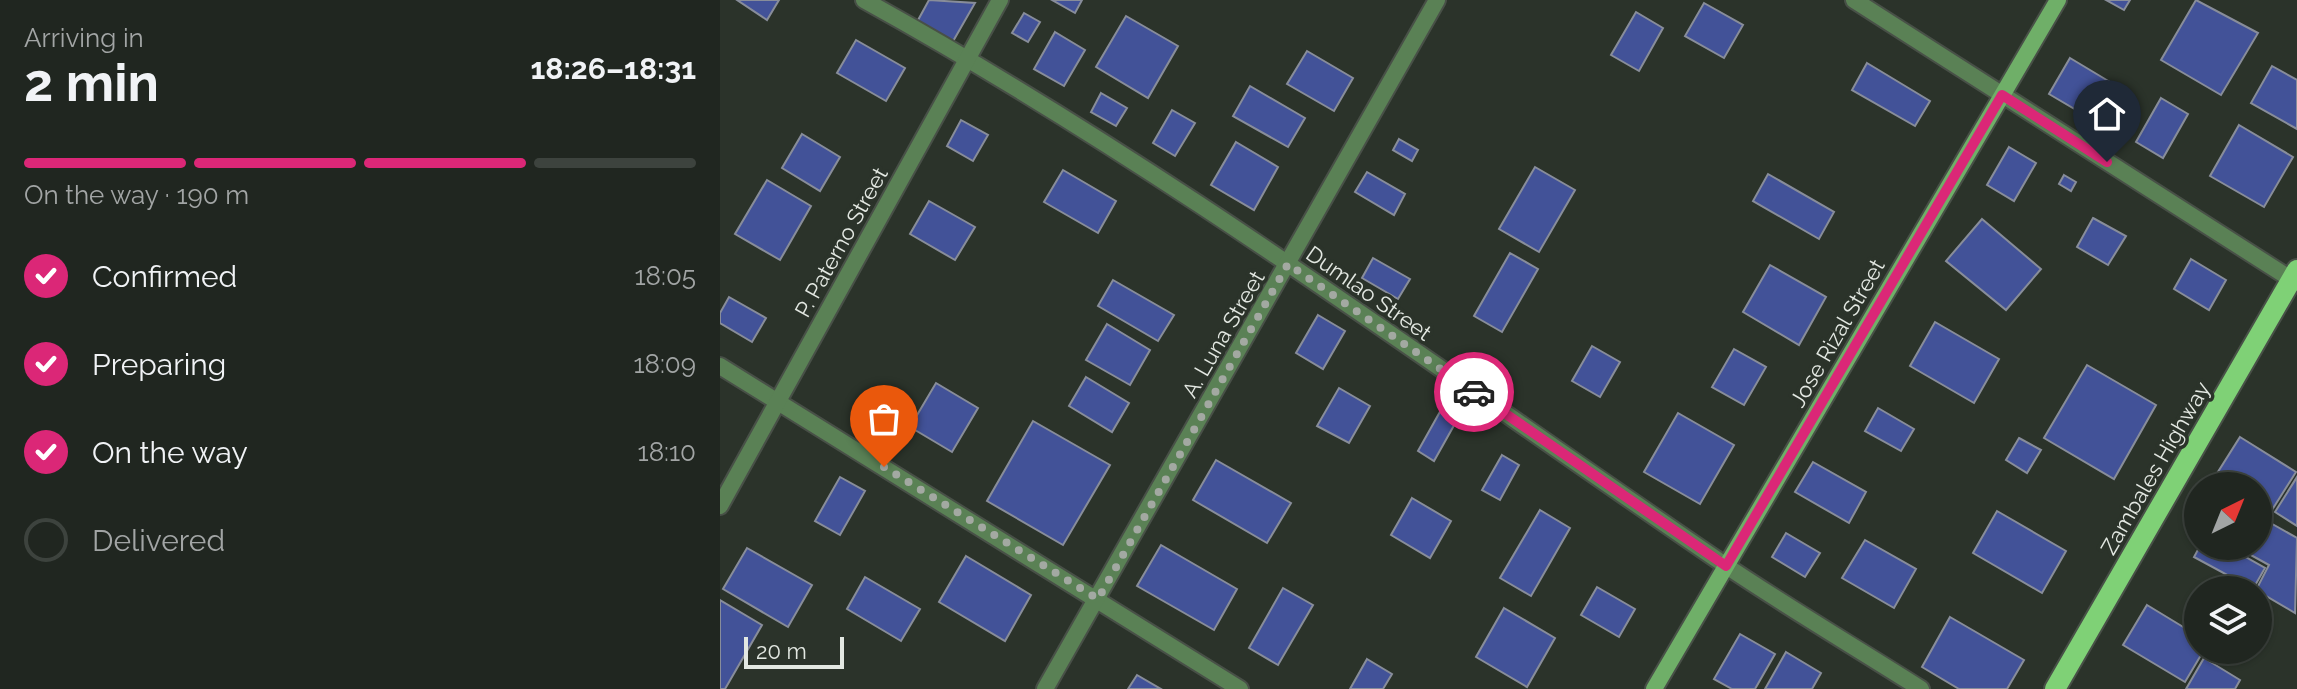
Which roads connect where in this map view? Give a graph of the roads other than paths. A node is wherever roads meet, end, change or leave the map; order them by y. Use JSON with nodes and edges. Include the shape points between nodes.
{"nodes":[{"id":1,"x":864,"y":0,"type":"edge"},
{"id":2,"x":1000,"y":0,"type":"edge"},
{"id":3,"x":1437,"y":0,"type":"edge"},
{"id":4,"x":1854,"y":0,"type":"edge"},
{"id":5,"x":2058,"y":0,"type":"edge"},
{"id":6,"x":968,"y":58,"type":"junction"},
{"id":7,"x":2002,"y":95,"type":"junction"},
{"id":8,"x":1288,"y":264,"type":"junction"},
{"id":9,"x":2295,"y":278,"type":"edge"},
{"id":10,"x":720,"y":366,"type":"edge"},
{"id":11,"x":777,"y":401,"type":"junction"},
{"id":12,"x":720,"y":506,"type":"edge"},
{"id":13,"x":1726,"y":566,"type":"junction"},
{"id":14,"x":1098,"y":599,"type":"junction"},
{"id":15,"x":1045,"y":689,"type":"edge"},
{"id":16,"x":1240,"y":689,"type":"edge"},
{"id":17,"x":1654,"y":689,"type":"edge"},
{"id":18,"x":1921,"y":689,"type":"edge"},
{"id":19,"x":2055,"y":689,"type":"edge"}],
"edges":[{"from":1,"to":6,"type":"street","name":"Dumlao Street"},
{"from":2,"to":6,"type":"street","name":"P. Paterno Street"},
{"from":3,"to":8,"type":"street","name":"A. Luna Street"},
{"from":4,"to":7,"type":"street"},
{"from":5,"to":7,"type":"street","name":"Jose Rizal Street"},
{"from":6,"to":8,"type":"street","name":"Dumlao Street"},
{"from":6,"to":11,"type":"street","name":"P. Paterno Street"},
{"from":7,"to":9,"type":"street"},
{"from":7,"to":13,"type":"street","name":"Jose Rizal Street"},
{"from":8,"to":13,"type":"street","name":"Dumlao Street"},
{"from":8,"to":14,"type":"street","name":"A. Luna Street"},
{"from":9,"to":19,"type":"main road","name":"Zambales Highway"},
{"from":10,"to":11,"type":"street"},
{"from":11,"to":12,"type":"street","name":"P. Paterno Street"},
{"from":11,"to":14,"type":"street"},
{"from":13,"to":17,"type":"street","name":"Jose Rizal Street"},
{"from":13,"to":18,"type":"street","name":"Dumlao Street"},
{"from":14,"to":15,"type":"street","name":"A. Luna Street"},
{"from":14,"to":16,"type":"street"}]}
